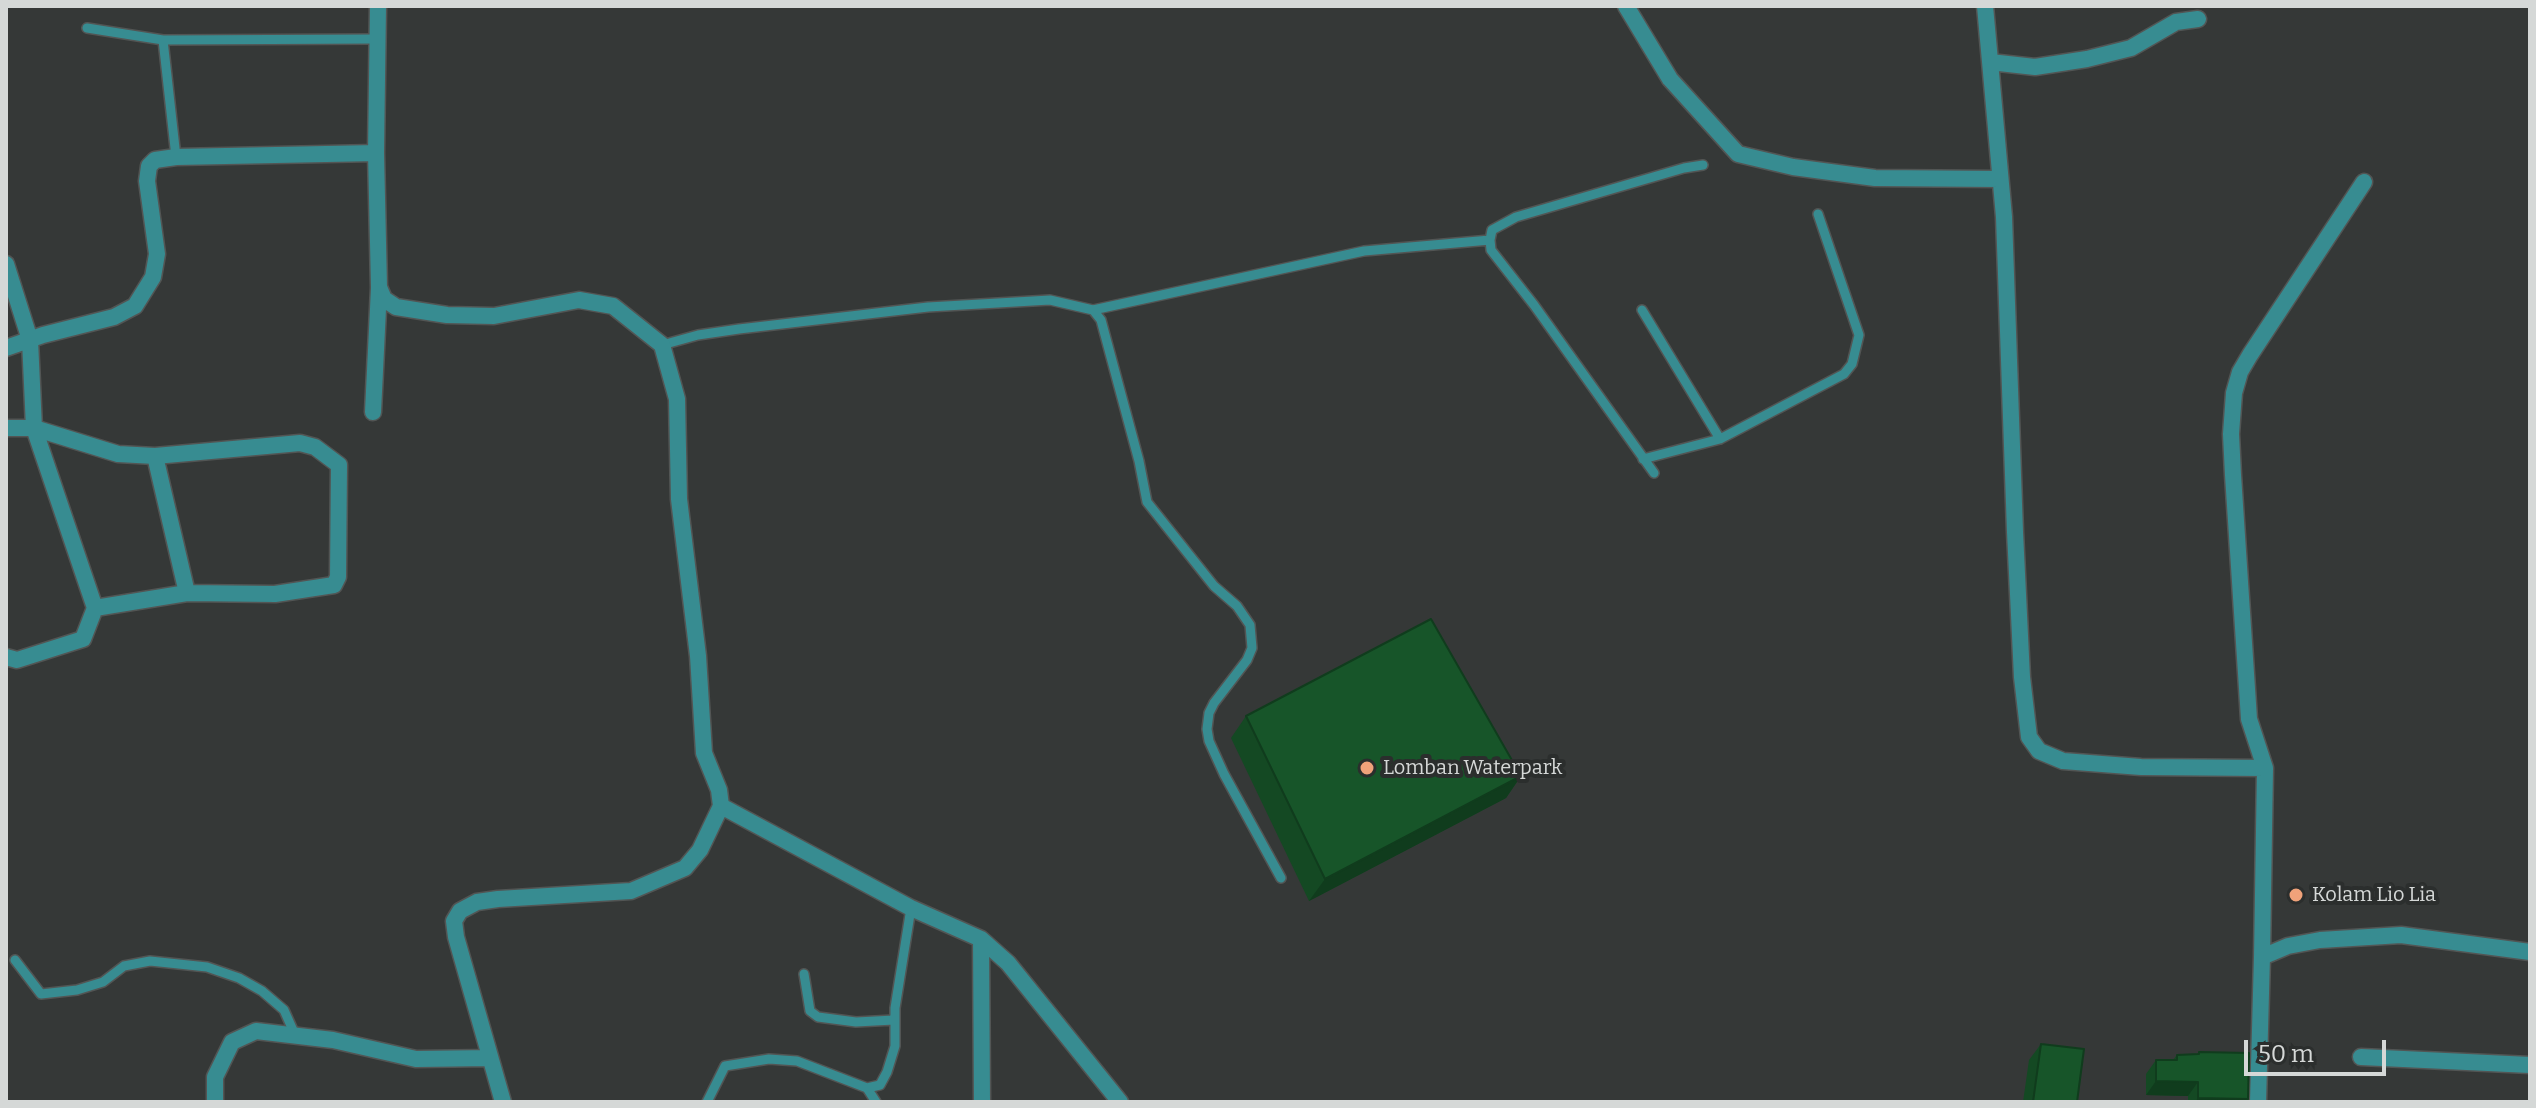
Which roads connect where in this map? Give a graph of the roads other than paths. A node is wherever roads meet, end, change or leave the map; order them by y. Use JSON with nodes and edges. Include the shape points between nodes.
{"nodes":[{"id":1,"x":378,"y":6,"type":"edge"},
{"id":2,"x":1626,"y":6,"type":"edge"},
{"id":3,"x":1985,"y":6,"type":"edge"},
{"id":4,"x":2198,"y":19,"type":"dead end"},
{"id":5,"x":87,"y":28,"type":"dead end"},
{"id":6,"x":376,"y":39,"type":"junction"},
{"id":7,"x":163,"y":40,"type":"junction"},
{"id":8,"x":1990,"y":62,"type":"junction"},
{"id":9,"x":376,"y":153,"type":"junction"},
{"id":10,"x":176,"y":157,"type":"junction"},
{"id":11,"x":1703,"y":165,"type":"dead end"},
{"id":12,"x":2000,"y":179,"type":"junction"},
{"id":13,"x":2364,"y":182,"type":"dead end"},
{"id":14,"x":1818,"y":214,"type":"dead end"},
{"id":15,"x":1490,"y":240,"type":"junction"},
{"id":16,"x":6,"y":264,"type":"edge"},
{"id":17,"x":379,"y":287,"type":"junction"},
{"id":18,"x":1093,"y":310,"type":"junction"},
{"id":19,"x":1642,"y":310,"type":"dead end"},
{"id":20,"x":30,"y":340,"type":"junction"},
{"id":21,"x":662,"y":345,"type":"junction"},
{"id":22,"x":6,"y":348,"type":"edge"},
{"id":23,"x":373,"y":412,"type":"dead end"},
{"id":24,"x":6,"y":428,"type":"edge"},
{"id":25,"x":34,"y":428,"type":"junction"},
{"id":26,"x":1720,"y":439,"type":"junction"},
{"id":27,"x":155,"y":456,"type":"junction"},
{"id":28,"x":1643,"y":459,"type":"junction"},
{"id":29,"x":1654,"y":473,"type":"dead end"},
{"id":30,"x":187,"y":593,"type":"junction"},
{"id":31,"x":95,"y":608,"type":"junction"},
{"id":32,"x":6,"y":657,"type":"edge"},
{"id":33,"x":2265,"y":768,"type":"junction"},
{"id":34,"x":721,"y":806,"type":"junction"},
{"id":35,"x":1281,"y":878,"type":"dead end"},
{"id":36,"x":911,"y":908,"type":"junction"},
{"id":37,"x":981,"y":939,"type":"junction"},
{"id":38,"x":2530,"y":952,"type":"edge"},
{"id":39,"x":2262,"y":957,"type":"junction"},
{"id":40,"x":15,"y":960,"type":"dead end"},
{"id":41,"x":804,"y":974,"type":"dead end"},
{"id":42,"x":895,"y":1008,"type":"junction"},
{"id":43,"x":296,"y":1037,"type":"junction"},
{"id":44,"x":2361,"y":1057,"type":"dead end"},
{"id":45,"x":490,"y":1058,"type":"junction"},
{"id":46,"x":2530,"y":1065,"type":"edge"},
{"id":47,"x":867,"y":1088,"type":"junction"},
{"id":48,"x":215,"y":1102,"type":"edge"},
{"id":49,"x":503,"y":1102,"type":"edge"},
{"id":50,"x":707,"y":1102,"type":"edge"},
{"id":51,"x":876,"y":1102,"type":"edge"},
{"id":52,"x":982,"y":1102,"type":"edge"},
{"id":53,"x":1120,"y":1102,"type":"edge"},
{"id":54,"x":2258,"y":1102,"type":"edge"}],
"edges":[{"from":1,"to":6,"type":"street"},
{"from":2,"to":12,"type":"street","via":[[1670,79],[1738,154],[1875,178]]},
{"from":3,"to":8,"type":"street"},
{"from":4,"to":8,"type":"street","via":[[2176,22],[2131,48],[2087,59],[2035,67]]},
{"from":5,"to":7,"type":"lane"},
{"from":6,"to":7,"type":"lane"},
{"from":6,"to":9,"type":"street"},
{"from":7,"to":10,"type":"lane"},
{"from":8,"to":12,"type":"street"},
{"from":9,"to":10,"type":"street"},
{"from":9,"to":17,"type":"street"},
{"from":10,"to":20,"type":"street","via":[[149,166],[157,254],[153,277],[135,306]]},
{"from":11,"to":15,"type":"lane","via":[[1516,217],[1492,230]]},
{"from":12,"to":33,"type":"street","via":[[2029,737],[2039,751],[2063,761]]},
{"from":13,"to":33,"type":"street","via":[[2250,355],[2234,393],[2231,434],[2249,719]]},
{"from":14,"to":26,"type":"lane","via":[[1859,335],[1852,364],[1844,374]]},
{"from":15,"to":18,"type":"lane","via":[[1364,251]]},
{"from":15,"to":28,"type":"lane","via":[[1491,250]]},
{"from":16,"to":20,"type":"street"},
{"from":17,"to":21,"type":"street","via":[[396,307],[447,315],[494,316],[579,300],[613,306]]},
{"from":17,"to":23,"type":"street"},
{"from":18,"to":21,"type":"lane","via":[[1050,300],[928,307],[725,331]]},
{"from":18,"to":35,"type":"lane","via":[[1101,320],[1147,502],[1250,625],[1252,648],[1214,703],[1207,729],[1224,774]]},
{"from":19,"to":26,"type":"lane"},
{"from":20,"to":22,"type":"street"},
{"from":20,"to":25,"type":"street"},
{"from":21,"to":34,"type":"street","via":[[677,399],[679,499],[704,753]]},
{"from":24,"to":25,"type":"street"},
{"from":25,"to":27,"type":"street","via":[[118,454]]},
{"from":25,"to":31,"type":"street"},
{"from":26,"to":28,"type":"lane"},
{"from":27,"to":30,"type":"street"},
{"from":27,"to":30,"type":"street","via":[[300,443],[339,465],[334,585],[275,594]]},
{"from":28,"to":29,"type":"lane"},
{"from":30,"to":31,"type":"street"},
{"from":31,"to":32,"type":"street","via":[[83,639],[17,660]]},
{"from":33,"to":39,"type":"street"},
{"from":34,"to":36,"type":"street"},
{"from":34,"to":45,"type":"street","via":[[685,868],[631,891],[498,899],[460,911],[454,921],[456,937]]},
{"from":36,"to":37,"type":"street"},
{"from":36,"to":42,"type":"lane"},
{"from":37,"to":52,"type":"street"},
{"from":37,"to":53,"type":"street","via":[[1008,963]]},
{"from":38,"to":39,"type":"street","via":[[2401,935],[2320,940]]},
{"from":39,"to":54,"type":"street"},
{"from":40,"to":43,"type":"lane","via":[[41,994],[77,990],[103,982],[124,966],[150,961],[207,967],[262,991],[284,1010]]},
{"from":41,"to":42,"type":"lane","via":[[810,1011],[818,1017],[894,1020]]},
{"from":42,"to":47,"type":"lane","via":[[895,1046],[887,1072],[880,1085]]},
{"from":43,"to":45,"type":"street","via":[[416,1059]]},
{"from":43,"to":48,"type":"street","via":[[256,1031],[232,1042],[215,1077]]},
{"from":44,"to":46,"type":"street"},
{"from":45,"to":49,"type":"street"},
{"from":47,"to":50,"type":"lane","via":[[797,1061],[769,1059],[725,1066]]},
{"from":47,"to":51,"type":"lane"}]}
